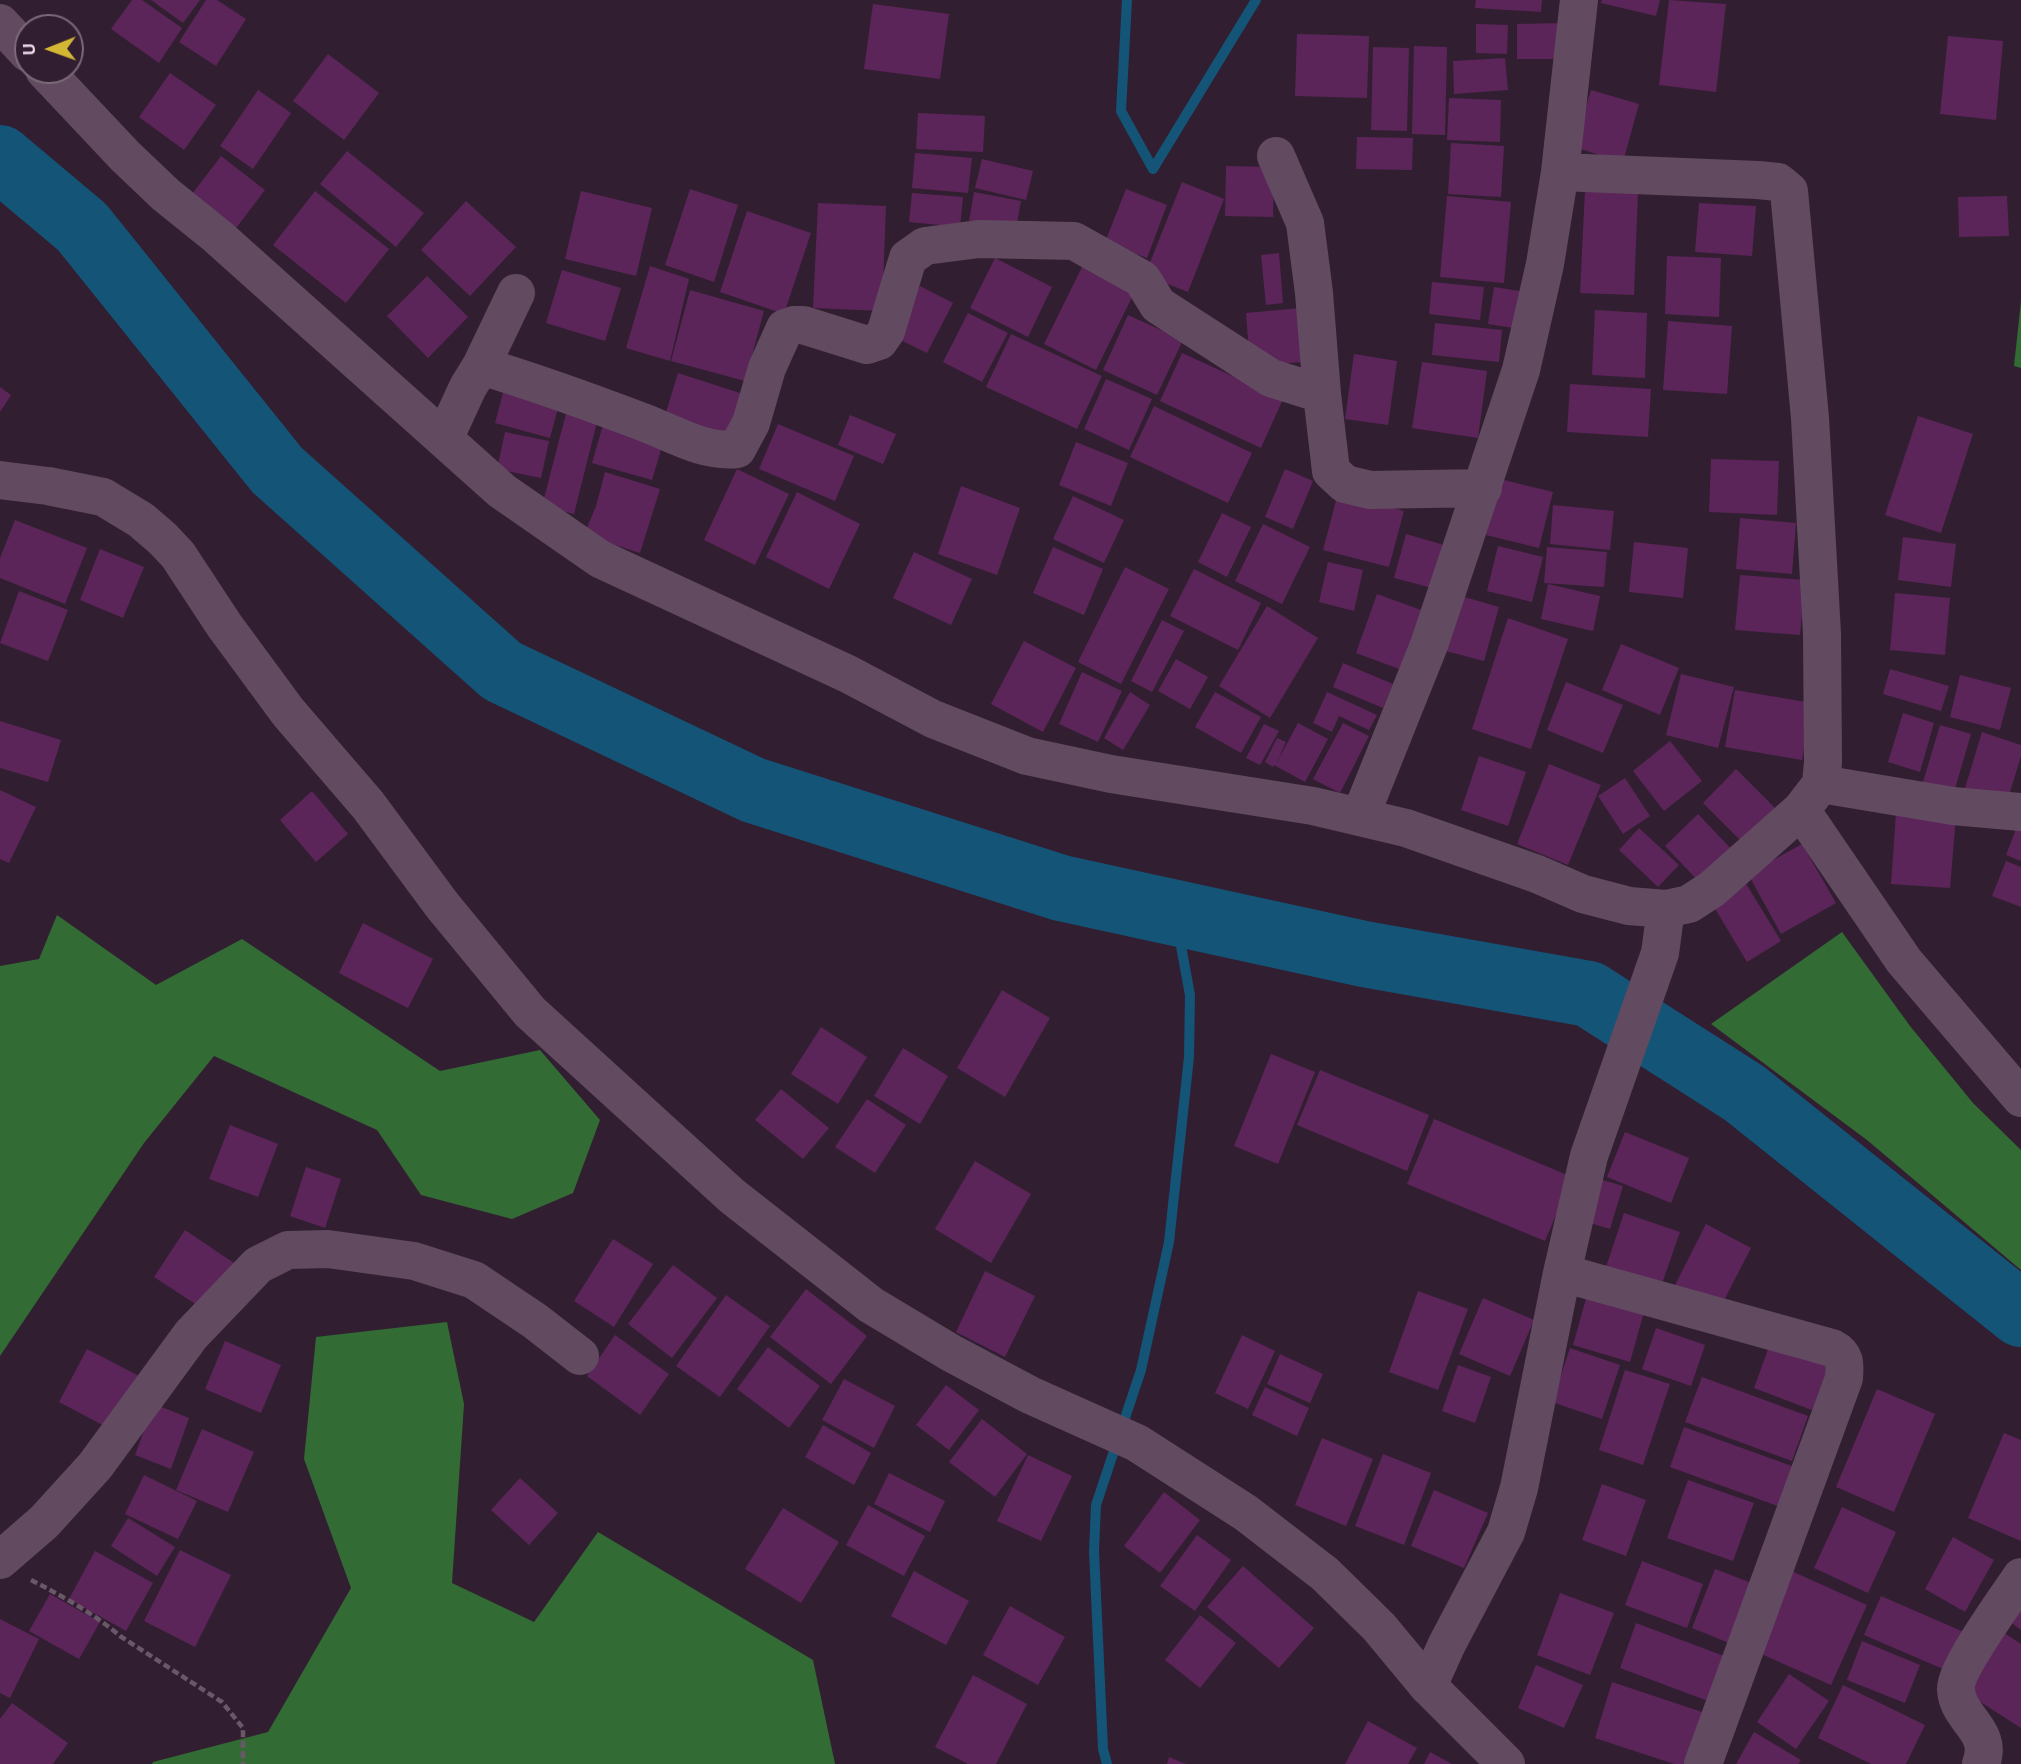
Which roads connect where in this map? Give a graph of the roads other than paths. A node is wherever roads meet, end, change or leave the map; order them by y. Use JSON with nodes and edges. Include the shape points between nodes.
{"nodes":[{"id":1,"x":1579,"y":0,"type":"edge"},
{"id":2,"x":0,"y":23,"type":"edge"},
{"id":3,"x":14,"y":38,"type":"edge"},
{"id":4,"x":57,"y":84,"type":"edge"},
{"id":5,"x":1276,"y":156,"type":"dead end"},
{"id":6,"x":1560,"y":172,"type":"junction"},
{"id":7,"x":516,"y":293,"type":"dead end"},
{"id":8,"x":481,"y":366,"type":"junction"},
{"id":9,"x":1322,"y":394,"type":"junction"},
{"id":10,"x":444,"y":439,"type":"junction"},
{"id":11,"x":0,"y":480,"type":"edge"},
{"id":12,"x":1483,"y":488,"type":"junction"},
{"id":13,"x":1811,"y":797,"type":"junction"},
{"id":14,"x":2021,"y":811,"type":"edge"},
{"id":15,"x":1360,"y":817,"type":"junction"},
{"id":16,"x":1666,"y":909,"type":"junction"},
{"id":17,"x":2016,"y":1083,"type":"edge"},
{"id":18,"x":1562,"y":1273,"type":"junction"},
{"id":19,"x":580,"y":1356,"type":"dead end"},
{"id":20,"x":11,"y":1568,"type":"edge"},
{"id":21,"x":2021,"y":1577,"type":"edge"},
{"id":22,"x":1428,"y":1686,"type":"junction"},
{"id":23,"x":1506,"y":1764,"type":"edge"},
{"id":24,"x":1703,"y":1764,"type":"edge"},
{"id":25,"x":1982,"y":1764,"type":"edge"}],
"edges":[{"from":1,"to":6,"type":"street"},
{"from":2,"to":3,"type":"street"},
{"from":4,"to":10,"type":"street","via":[[166,195]]},
{"from":5,"to":9,"type":"street","via":[[1305,223]]},
{"from":6,"to":12,"type":"street","via":[[1521,370]]},
{"from":6,"to":13,"type":"street","via":[[1758,180],[1778,183],[1789,191],[1820,574],[1824,719]]},
{"from":7,"to":8,"type":"street"},
{"from":8,"to":9,"type":"street","via":[[662,429],[687,442],[737,449],[785,328],[803,325],[867,345],[879,341],[886,331],[908,258],[926,246],[979,239],[1074,241],[1142,279],[1158,305],[1270,378]]},
{"from":8,"to":10,"type":"street"},
{"from":9,"to":12,"type":"street","via":[[1332,471],[1345,484],[1370,490]]},
{"from":10,"to":15,"type":"street","via":[[502,491],[600,559],[848,674],[933,719],[1027,756]]},
{"from":11,"to":22,"type":"street","via":[[103,497],[141,520],[178,555],[288,712],[368,805],[530,1012],[732,1196],[871,1305],[1030,1395],[1137,1443],[1245,1513],[1325,1574],[1379,1627]]},
{"from":12,"to":15,"type":"street","via":[[1429,645]]},
{"from":13,"to":14,"type":"street"},
{"from":13,"to":16,"type":"street","via":[[1712,889],[1689,904]]},
{"from":13,"to":17,"type":"street","via":[[1904,961]]},
{"from":15,"to":16,"type":"street","via":[[1406,828],[1583,894]]},
{"from":16,"to":18,"type":"street","via":[[1660,953],[1589,1156]]},
{"from":18,"to":22,"type":"street","via":[[1506,1532]]},
{"from":18,"to":24,"type":"street","via":[[1832,1348],[1841,1352],[1845,1362],[1844,1378]]},
{"from":19,"to":20,"type":"street","via":[[474,1280],[414,1261],[328,1249],[288,1250],[258,1265],[191,1335],[95,1466],[7,1556]]},
{"from":21,"to":25,"type":"street","via":[[1970,1655],[1956,1686],[1960,1704],[1983,1738]]},
{"from":22,"to":23,"type":"street"}]}
